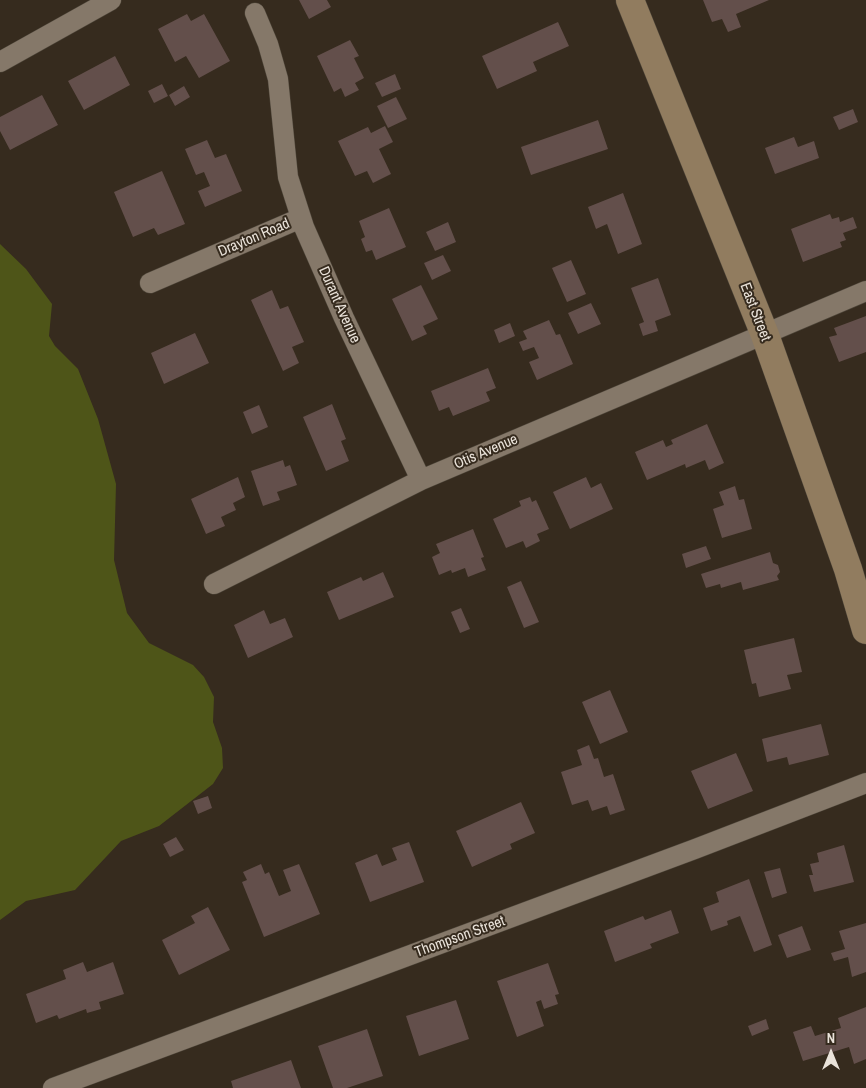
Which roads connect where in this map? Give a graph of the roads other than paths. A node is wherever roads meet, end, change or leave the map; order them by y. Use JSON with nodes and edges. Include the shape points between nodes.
{"nodes":[{"id":1,"x":111,"y":0,"type":"edge"},
{"id":2,"x":630,"y":0,"type":"edge"},
{"id":3,"x":255,"y":13,"type":"dead end"},
{"id":4,"x":0,"y":62,"type":"edge"},
{"id":5,"x":301,"y":218,"type":"junction"},
{"id":6,"x":150,"y":283,"type":"dead end"},
{"id":7,"x":866,"y":291,"type":"edge"},
{"id":8,"x":764,"y":335,"type":"junction"},
{"id":9,"x":421,"y":480,"type":"junction"},
{"id":10,"x":214,"y":584,"type":"dead end"},
{"id":11,"x":866,"y":630,"type":"edge"},
{"id":12,"x":866,"y":783,"type":"edge"},
{"id":13,"x":53,"y":1088,"type":"edge"}],
"edges":[{"from":1,"to":4,"type":"street"},
{"from":2,"to":8,"type":"main road","name":"East Street"},
{"from":3,"to":5,"type":"street","name":"Durant Avenue","via":[[278,79],[288,177]]},
{"from":5,"to":6,"type":"street","name":"Drayton Road"},
{"from":5,"to":9,"type":"street","name":"Durant Avenue","via":[[344,318]]},
{"from":7,"to":8,"type":"street","name":"Otis Avenue"},
{"from":8,"to":9,"type":"street","name":"Otis Avenue"},
{"from":8,"to":11,"type":"main road","name":"East Street","via":[[848,569]]},
{"from":9,"to":10,"type":"street","name":"Otis Avenue"},
{"from":12,"to":13,"type":"street","name":"Thompson Street"}]}
